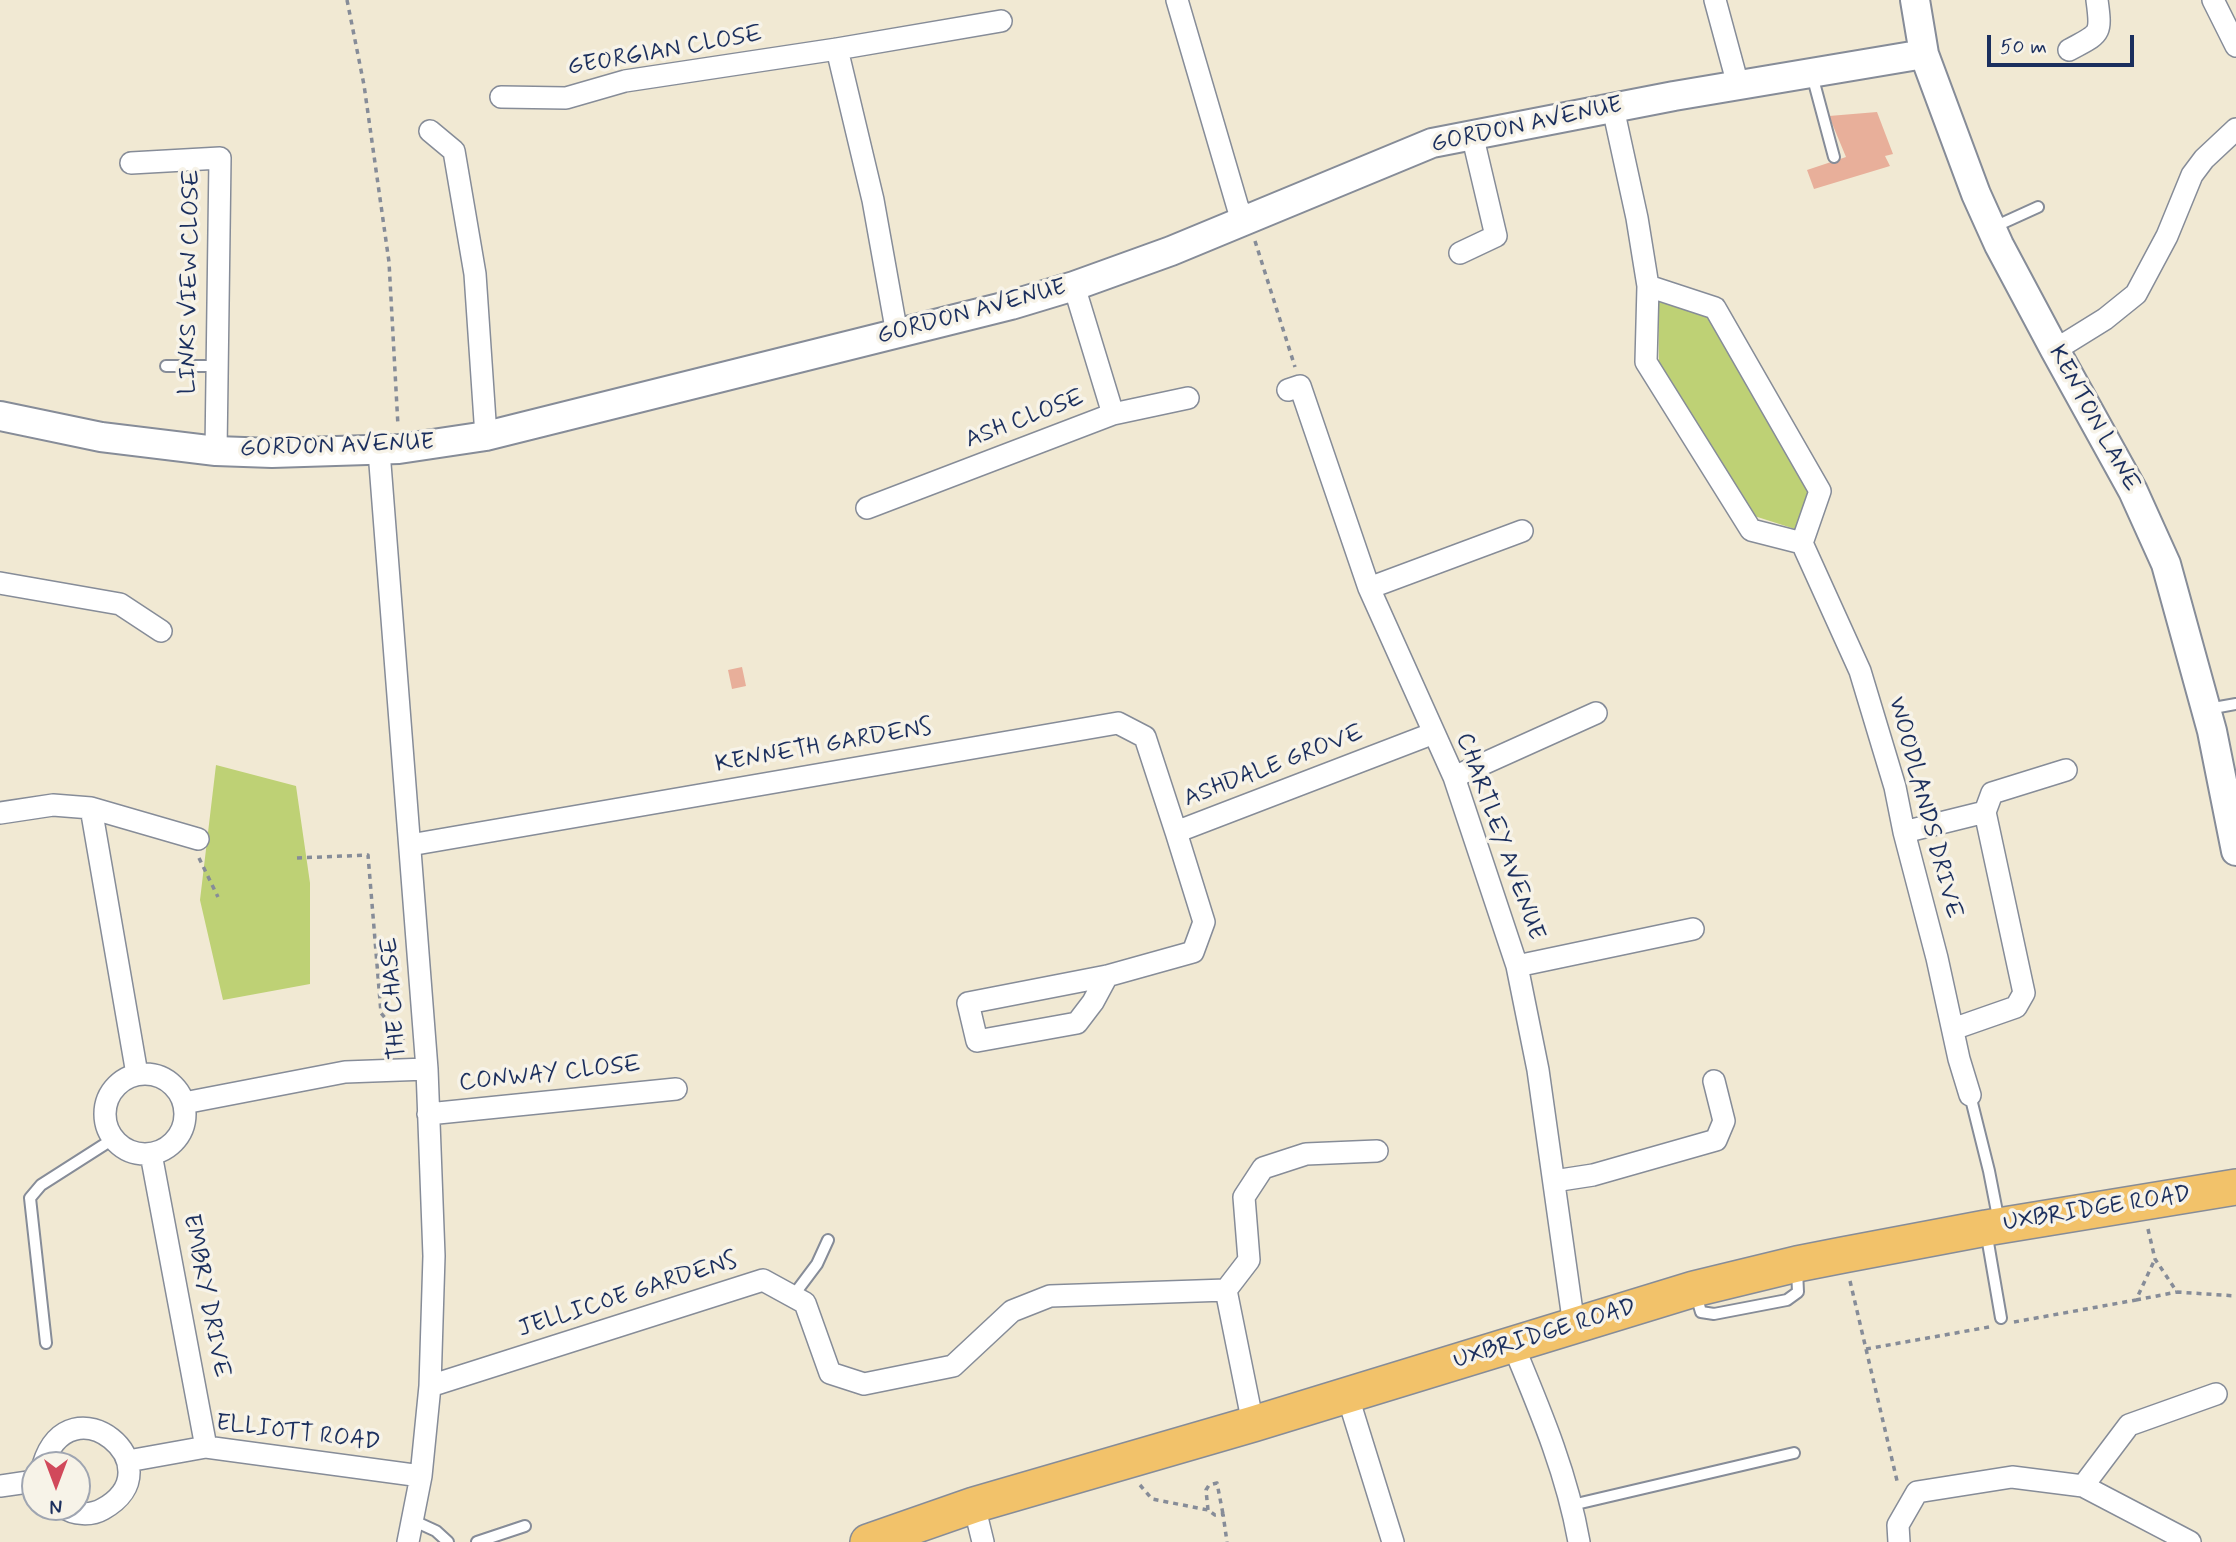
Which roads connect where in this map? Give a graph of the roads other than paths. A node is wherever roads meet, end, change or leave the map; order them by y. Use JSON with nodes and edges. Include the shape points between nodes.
{"nodes":[{"id":1,"x":1177,"y":0,"type":"edge"},
{"id":2,"x":1715,"y":0,"type":"edge"},
{"id":3,"x":1915,"y":0,"type":"edge"},
{"id":4,"x":2096,"y":0,"type":"edge"},
{"id":5,"x":2213,"y":0,"type":"edge"},
{"id":6,"x":1001,"y":21,"type":"dead end"},
{"id":7,"x":2236,"y":46,"type":"edge"},
{"id":8,"x":837,"y":49,"type":"junction"},
{"id":9,"x":2069,"y":50,"type":"dead end"},
{"id":10,"x":1924,"y":54,"type":"junction"},
{"id":11,"x":1811,"y":73,"type":"junction"},
{"id":12,"x":1738,"y":85,"type":"junction"},
{"id":13,"x":501,"y":97,"type":"dead end"},
{"id":14,"x":1613,"y":108,"type":"junction"},
{"id":15,"x":2236,"y":129,"type":"edge"},
{"id":16,"x":430,"y":131,"type":"dead end"},
{"id":17,"x":1472,"y":134,"type":"junction"},
{"id":18,"x":1834,"y":157,"type":"dead end"},
{"id":19,"x":131,"y":163,"type":"dead end"},
{"id":20,"x":2038,"y":207,"type":"dead end"},
{"id":21,"x":1248,"y":220,"type":"junction"},
{"id":22,"x":1991,"y":228,"type":"junction"},
{"id":23,"x":1460,"y":253,"type":"dead end"},
{"id":24,"x":1074,"y":286,"type":"junction"},
{"id":25,"x":1648,"y":286,"type":"junction"},
{"id":26,"x":897,"y":334,"type":"junction"},
{"id":27,"x":2055,"y":350,"type":"junction"},
{"id":28,"x":166,"y":366,"type":"dead end"},
{"id":29,"x":216,"y":366,"type":"junction"},
{"id":30,"x":1294,"y":388,"type":"road end"},
{"id":31,"x":1188,"y":398,"type":"dead end"},
{"id":32,"x":1113,"y":414,"type":"junction"},
{"id":33,"x":0,"y":417,"type":"edge"},
{"id":34,"x":486,"y":436,"type":"junction"},
{"id":35,"x":389,"y":450,"type":"junction"},
{"id":36,"x":216,"y":451,"type":"junction"},
{"id":37,"x":867,"y":508,"type":"dead end"},
{"id":38,"x":1522,"y":531,"type":"dead end"},
{"id":39,"x":1802,"y":543,"type":"junction"},
{"id":40,"x":0,"y":583,"type":"edge"},
{"id":41,"x":1369,"y":588,"type":"junction"},
{"id":42,"x":161,"y":631,"type":"dead end"},
{"id":43,"x":2236,"y":704,"type":"edge"},
{"id":44,"x":2206,"y":709,"type":"junction"},
{"id":45,"x":1596,"y":713,"type":"dead end"},
{"id":46,"x":1434,"y":733,"type":"junction"},
{"id":47,"x":2066,"y":770,"type":"dead end"},
{"id":48,"x":1454,"y":777,"type":"junction"},
{"id":49,"x":91,"y":808,"type":"junction"},
{"id":50,"x":1985,"y":812,"type":"junction"},
{"id":51,"x":0,"y":813,"type":"edge"},
{"id":52,"x":1176,"y":832,"type":"junction"},
{"id":53,"x":1905,"y":832,"type":"junction"},
{"id":54,"x":193,"y":838,"type":"road end"},
{"id":55,"x":410,"y":845,"type":"junction"},
{"id":56,"x":2236,"y":851,"type":"edge"},
{"id":57,"x":1693,"y":929,"type":"dead end"},
{"id":58,"x":1517,"y":966,"type":"junction"},
{"id":59,"x":1107,"y":976,"type":"junction"},
{"id":60,"x":1953,"y":1029,"type":"junction"},
{"id":61,"x":427,"y":1069,"type":"junction"},
{"id":62,"x":138,"y":1074,"type":"junction"},
{"id":63,"x":1714,"y":1081,"type":"dead end"},
{"id":64,"x":676,"y":1089,"type":"dead end"},
{"id":65,"x":1970,"y":1095,"type":"joint"},
{"id":66,"x":184,"y":1102,"type":"junction"},
{"id":67,"x":428,"y":1114,"type":"junction"},
{"id":68,"x":113,"y":1139,"type":"junction"},
{"id":69,"x":1377,"y":1151,"type":"dead end"},
{"id":70,"x":151,"y":1154,"type":"junction"},
{"id":71,"x":1554,"y":1181,"type":"junction"},
{"id":72,"x":2236,"y":1187,"type":"edge"},
{"id":73,"x":1993,"y":1227,"type":"junction"},
{"id":74,"x":828,"y":1240,"type":"dead end"},
{"id":75,"x":1226,"y":1290,"type":"junction"},
{"id":76,"x":793,"y":1296,"type":"junction"},
{"id":77,"x":2002,"y":1321,"type":"road end"},
{"id":78,"x":1574,"y":1326,"type":"junction"},
{"id":79,"x":47,"y":1343,"type":"dead end"},
{"id":80,"x":1513,"y":1345,"type":"junction"},
{"id":81,"x":430,"y":1386,"type":"junction"},
{"id":82,"x":1347,"y":1394,"type":"junction"},
{"id":83,"x":2216,"y":1394,"type":"dead end"},
{"id":84,"x":1253,"y":1424,"type":"junction"},
{"id":85,"x":206,"y":1447,"type":"junction"},
{"id":86,"x":48,"y":1451,"type":"edge"},
{"id":87,"x":1794,"y":1453,"type":"dead end"},
{"id":88,"x":128,"y":1461,"type":"junction"},
{"id":89,"x":421,"y":1476,"type":"junction"},
{"id":90,"x":21,"y":1483,"type":"edge"},
{"id":91,"x":0,"y":1486,"type":"edge"},
{"id":92,"x":2083,"y":1486,"type":"junction"},
{"id":93,"x":974,"y":1505,"type":"junction"},
{"id":94,"x":1572,"y":1505,"type":"junction"},
{"id":95,"x":91,"y":1513,"type":"edge"},
{"id":96,"x":412,"y":1520,"type":"junction"},
{"id":97,"x":525,"y":1526,"type":"dead end"},
{"id":98,"x":408,"y":1542,"type":"edge"},
{"id":99,"x":448,"y":1542,"type":"edge"},
{"id":100,"x":477,"y":1542,"type":"edge"},
{"id":101,"x":867,"y":1542,"type":"edge"},
{"id":102,"x":983,"y":1542,"type":"edge"},
{"id":103,"x":1393,"y":1542,"type":"edge"},
{"id":104,"x":1579,"y":1542,"type":"edge"},
{"id":105,"x":1899,"y":1542,"type":"edge"},
{"id":106,"x":2190,"y":1542,"type":"edge"}],
"edges":[{"from":1,"to":21,"type":"street","via":[[1238,208]]},
{"from":2,"to":12,"type":"street"},
{"from":3,"to":10,"type":"street","name":"KENTON LANE"},
{"from":4,"to":9,"type":"street","via":[[2100,24],[2096,35]]},
{"from":5,"to":7,"type":"street"},
{"from":6,"to":8,"type":"street","name":"GEORGIAN CLOSE"},
{"from":8,"to":13,"type":"street","name":"GEORGIAN CLOSE","via":[[625,81],[566,98]]},
{"from":8,"to":26,"type":"street","via":[[873,200]]},
{"from":10,"to":11,"type":"street","name":"GORDON AVENUE"},
{"from":10,"to":22,"type":"street","name":"KENTON LANE"},
{"from":11,"to":12,"type":"street","name":"GORDON AVENUE"},
{"from":11,"to":18,"type":"lane"},
{"from":12,"to":14,"type":"street","name":"GORDON AVENUE"},
{"from":14,"to":17,"type":"street","name":"GORDON AVENUE"},
{"from":14,"to":25,"type":"street"},
{"from":15,"to":27,"type":"street","via":[[2192,175],[2136,294]]},
{"from":16,"to":34,"type":"street","via":[[454,151],[475,274]]},
{"from":17,"to":21,"type":"street","name":"GORDON AVENUE","via":[[1432,143]]},
{"from":17,"to":23,"type":"street","via":[[1496,236]]},
{"from":19,"to":29,"type":"street","name":"LINKS VIEW CLOSE","via":[[220,158]]},
{"from":20,"to":22,"type":"lane"},
{"from":21,"to":24,"type":"street","name":"GORDON AVENUE"},
{"from":22,"to":27,"type":"street","name":"KENTON LANE"},
{"from":24,"to":26,"type":"street","name":"GORDON AVENUE"},
{"from":24,"to":32,"type":"street","name":"ASH CLOSE"},
{"from":25,"to":39,"type":"street","via":[[1646,362],[1751,530]]},
{"from":25,"to":39,"type":"street","via":[[1715,308],[1820,491]]},
{"from":26,"to":34,"type":"street","name":"GORDON AVENUE"},
{"from":27,"to":44,"type":"street","name":"KENTON LANE","via":[[2133,491],[2166,564]]},
{"from":28,"to":29,"type":"lane"},
{"from":29,"to":36,"type":"street","name":"LINKS VIEW CLOSE"},
{"from":30,"to":41,"type":"street","name":"CHARTLEY AVENUE"},
{"from":31,"to":32,"type":"street","name":"ASH CLOSE"},
{"from":32,"to":37,"type":"street","name":"ASH CLOSE"},
{"from":33,"to":36,"type":"street","name":"GORDON AVENUE","via":[[101,438]]},
{"from":34,"to":35,"type":"street","name":"GORDON AVENUE"},
{"from":35,"to":36,"type":"street","name":"GORDON AVENUE"},
{"from":35,"to":55,"type":"street","name":"THE CHASE"},
{"from":38,"to":41,"type":"street"},
{"from":39,"to":53,"type":"street","name":"WOODLANDS DRIVE","via":[[1860,671]]},
{"from":40,"to":42,"type":"street","via":[[120,604]]},
{"from":41,"to":46,"type":"street","name":"CHARTLEY AVENUE"},
{"from":43,"to":44,"type":"lane"},
{"from":44,"to":56,"type":"street","name":"KENTON LANE"},
{"from":45,"to":48,"type":"street"},
{"from":46,"to":48,"type":"street","name":"CHARTLEY AVENUE"},
{"from":46,"to":52,"type":"street","name":"ASHDALE GROVE"},
{"from":47,"to":50,"type":"street","via":[[1992,793]]},
{"from":48,"to":58,"type":"street","name":"CHARTLEY AVENUE"},
{"from":49,"to":51,"type":"street","via":[[53,805]]},
{"from":49,"to":54,"type":"street"},
{"from":49,"to":62,"type":"street"},
{"from":50,"to":53,"type":"street"},
{"from":50,"to":60,"type":"street","via":[[2024,993],[2016,1007]]},
{"from":52,"to":55,"type":"street","name":"KENNETH GARDENS","via":[[1144,737],[1118,723]]},
{"from":52,"to":59,"type":"street","name":"ASHDALE GROVE","via":[[1204,922],[1193,952]]},
{"from":53,"to":60,"type":"street","name":"WOODLANDS DRIVE"},
{"from":55,"to":61,"type":"street","name":"THE CHASE"},
{"from":57,"to":58,"type":"street"},
{"from":58,"to":71,"type":"street","name":"CHARTLEY AVENUE"},
{"from":59,"to":59,"type":"street","name":"ASHDALE GROVE","via":[[968,1003],[977,1041],[1077,1023]]},
{"from":60,"to":65,"type":"street","name":"WOODLANDS DRIVE"},
{"from":61,"to":66,"type":"street","via":[[345,1072]]},
{"from":61,"to":67,"type":"street","name":"THE CHASE"},
{"from":62,"to":66,"type":"street","via":[[165,1078]]},
{"from":62,"to":68,"type":"street","via":[[117,1085],[108,1096],[104,1110]]},
{"from":63,"to":71,"type":"street","via":[[1724,1121],[1716,1140],[1593,1175]]},
{"from":64,"to":67,"type":"street","name":"CONWAY CLOSE"},
{"from":65,"to":73,"type":"lane","via":[[1989,1171]]},
{"from":66,"to":70,"type":"street","via":[[180,1133],[171,1144]]},
{"from":67,"to":81,"type":"street","name":"THE CHASE","via":[[434,1256]]},
{"from":68,"to":70,"type":"street","via":[[124,1148]]},
{"from":68,"to":79,"type":"lane","via":[[41,1185],[30,1198]]},
{"from":69,"to":75,"type":"street","via":[[1306,1154],[1263,1168],[1244,1197],[1249,1260]]},
{"from":70,"to":85,"type":"street","name":"EMBRY DRIVE"},
{"from":71,"to":78,"type":"street","name":"CHARTLEY AVENUE"},
{"from":72,"to":73,"type":"main road","name":"UXBRIDGE ROAD"},
{"from":73,"to":77,"type":"lane"},
{"from":73,"to":78,"type":"main road","name":"UXBRIDGE ROAD","via":[[1797,1264],[1694,1289]]},
{"from":74,"to":76,"type":"lane"},
{"from":75,"to":76,"type":"street","name":"JELLICOE GARDENS","via":[[1051,1296],[1012,1311],[953,1366],[864,1384],[830,1373],[805,1303]]},
{"from":75,"to":84,"type":"street"},
{"from":76,"to":81,"type":"street","name":"JELLICOE GARDENS","via":[[764,1280]]},
{"from":78,"to":80,"type":"main road","name":"UXBRIDGE ROAD"},
{"from":80,"to":82,"type":"main road","name":"UXBRIDGE ROAD"},
{"from":80,"to":94,"type":"street","via":[[1551,1437]]},
{"from":81,"to":89,"type":"street","name":"THE CHASE"},
{"from":82,"to":84,"type":"main road","name":"UXBRIDGE ROAD"},
{"from":82,"to":103,"type":"street"},
{"from":83,"to":92,"type":"street","via":[[2129,1425]]},
{"from":84,"to":93,"type":"main road","name":"UXBRIDGE ROAD"},
{"from":85,"to":88,"type":"street","name":"ELLIOTT ROAD"},
{"from":85,"to":89,"type":"street","name":"ELLIOTT ROAD"},
{"from":86,"to":88,"type":"street","via":[[57,1439],[78,1429],[93,1429],[118,1443]]},
{"from":87,"to":94,"type":"lane"},
{"from":88,"to":95,"type":"street","via":[[124,1491],[115,1502]]},
{"from":89,"to":96,"type":"street","name":"THE CHASE"},
{"from":90,"to":91,"type":"street"},
{"from":92,"to":105,"type":"street","via":[[2012,1477],[1917,1492],[1898,1525]]},
{"from":92,"to":106,"type":"street"},
{"from":93,"to":101,"type":"main road","name":"UXBRIDGE ROAD"},
{"from":93,"to":102,"type":"street"},
{"from":94,"to":104,"type":"street"},
{"from":96,"to":98,"type":"street","name":"THE CHASE"},
{"from":96,"to":99,"type":"lane"},
{"from":97,"to":100,"type":"lane"}]}
